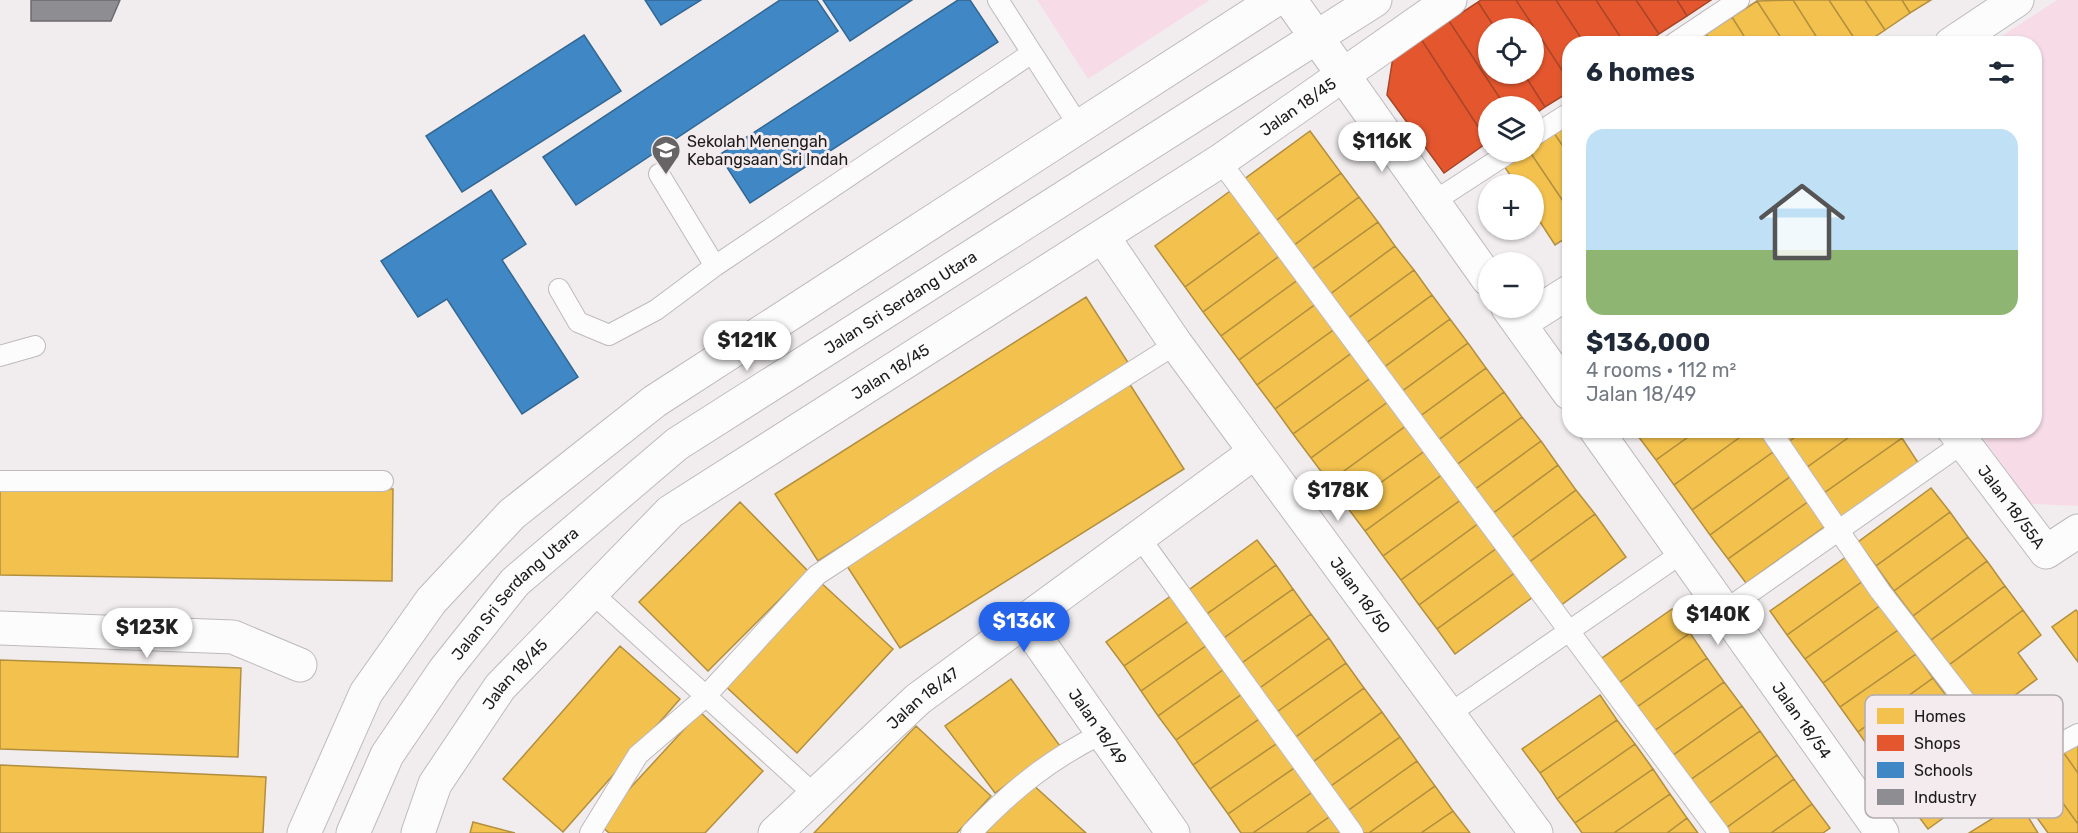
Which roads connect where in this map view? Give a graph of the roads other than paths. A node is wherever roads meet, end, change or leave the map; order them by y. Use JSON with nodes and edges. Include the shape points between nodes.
{"nodes":[{"id":1,"x":998,"y":0,"type":"edge"},
{"id":2,"x":1275,"y":0,"type":"edge"},
{"id":3,"x":1290,"y":0,"type":"edge"},
{"id":4,"x":1375,"y":0,"type":"edge"},
{"id":5,"x":1450,"y":0,"type":"edge"},
{"id":6,"x":1739,"y":0,"type":"edge"},
{"id":7,"x":2017,"y":0,"type":"edge"},
{"id":8,"x":1685,"y":36,"type":"edge"},
{"id":9,"x":1963,"y":36,"type":"edge"},
{"id":10,"x":1317,"y":38,"type":"junction"},
{"id":11,"x":1032,"y":53,"type":"junction"},
{"id":12,"x":1342,"y":74,"type":"junction"},
{"id":13,"x":1562,"y":117,"type":"edge"},
{"id":14,"x":1079,"y":126,"type":"junction"},
{"id":15,"x":1544,"y":129,"type":"edge"},
{"id":16,"x":1220,"y":160,"type":"junction"},
{"id":17,"x":1495,"y":162,"type":"edge"},
{"id":18,"x":659,"y":174,"type":"dead end"},
{"id":19,"x":1433,"y":202,"type":"junction"},
{"id":20,"x":1103,"y":237,"type":"junction"},
{"id":21,"x":1478,"y":265,"type":"edge"},
{"id":22,"x":715,"y":266,"type":"junction"},
{"id":23,"x":559,"y":289,"type":"dead end"},
{"id":24,"x":1562,"y":295,"type":"edge"},
{"id":25,"x":1544,"y":302,"type":"edge"},
{"id":26,"x":1516,"y":318,"type":"edge"},
{"id":27,"x":1176,"y":344,"type":"junction"},
{"id":28,"x":35,"y":346,"type":"dead end"},
{"id":29,"x":0,"y":356,"type":"edge"},
{"id":30,"x":1562,"y":383,"type":"edge"},
{"id":31,"x":1602,"y":438,"type":"edge"},
{"id":32,"x":1775,"y":438,"type":"edge"},
{"id":33,"x":1958,"y":438,"type":"edge"},
{"id":34,"x":1960,"y":438,"type":"edge"},
{"id":35,"x":1255,"y":452,"type":"junction"},
{"id":36,"x":0,"y":481,"type":"edge"},
{"id":37,"x":383,"y":481,"type":"dead end"},
{"id":38,"x":1839,"y":531,"type":"junction"},
{"id":39,"x":2078,"y":531,"type":"edge"},
{"id":40,"x":1140,"y":538,"type":"junction"},
{"id":41,"x":1682,"y":553,"type":"junction"},
{"id":42,"x":592,"y":593,"type":"junction"},
{"id":43,"x":1724,"y":611,"type":"junction"},
{"id":44,"x":1024,"y":621,"type":"junction"},
{"id":45,"x":0,"y":628,"type":"edge"},
{"id":46,"x":1569,"y":631,"type":"junction"},
{"id":47,"x":300,"y":665,"type":"dead end"},
{"id":48,"x":1960,"y":695,"type":"edge"},
{"id":49,"x":706,"y":696,"type":"junction"},
{"id":50,"x":1449,"y":714,"type":"junction"},
{"id":51,"x":1103,"y":733,"type":"junction"},
{"id":52,"x":2078,"y":734,"type":"edge"},
{"id":53,"x":2063,"y":742,"type":"edge"},
{"id":54,"x":815,"y":795,"type":"junction"},
{"id":55,"x":1865,"y":809,"type":"edge"},
{"id":56,"x":1871,"y":818,"type":"edge"},
{"id":57,"x":304,"y":833,"type":"edge"},
{"id":58,"x":353,"y":833,"type":"edge"},
{"id":59,"x":418,"y":833,"type":"edge"},
{"id":60,"x":590,"y":833,"type":"edge"},
{"id":61,"x":775,"y":833,"type":"edge"},
{"id":62,"x":971,"y":833,"type":"edge"},
{"id":63,"x":1173,"y":833,"type":"edge"},
{"id":64,"x":1353,"y":833,"type":"edge"},
{"id":65,"x":1536,"y":833,"type":"edge"},
{"id":66,"x":1719,"y":833,"type":"edge"},
{"id":67,"x":1882,"y":833,"type":"edge"}],
"edges":[{"from":1,"to":11,"type":"lane"},
{"from":2,"to":14,"type":"street"},
{"from":3,"to":10,"type":"street"},
{"from":4,"to":10,"type":"street","name":"Jalan Sri Serdang Utara"},
{"from":5,"to":12,"type":"street","name":"Jalan 18/45"},
{"from":6,"to":8,"type":"lane"},
{"from":7,"to":9,"type":"street"},
{"from":10,"to":12,"type":"street"},
{"from":10,"to":58,"type":"street","name":"Jalan Sri Serdang Utara","via":[[676,444],[515,582],[444,671],[387,755]]},
{"from":11,"to":14,"type":"lane"},
{"from":11,"to":22,"type":"lane"},
{"from":12,"to":16,"type":"street","name":"Jalan 18/45"},
{"from":12,"to":19,"type":"street"},
{"from":13,"to":15,"type":"lane"},
{"from":14,"to":57,"type":"street","via":[[655,401],[512,514],[431,601],[366,693]]},
{"from":16,"to":20,"type":"street","name":"Jalan 18/45"},
{"from":16,"to":46,"type":"lane"},
{"from":17,"to":19,"type":"lane"},
{"from":18,"to":22,"type":"lane"},
{"from":19,"to":21,"type":"street"},
{"from":20,"to":27,"type":"street","name":"Jalan 18/50"},
{"from":20,"to":42,"type":"street","name":"Jalan 18/45","via":[[670,512]]},
{"from":22,"to":23,"type":"lane","via":[[656,310],[609,335],[578,322]]},
{"from":24,"to":25,"type":"street"},
{"from":26,"to":30,"type":"street"},
{"from":27,"to":35,"type":"street","name":"Jalan 18/50"},
{"from":27,"to":49,"type":"lane","via":[[817,575]]},
{"from":28,"to":29,"type":"lane"},
{"from":31,"to":41,"type":"street","name":"Jalan 18/54"},
{"from":32,"to":38,"type":"lane"},
{"from":33,"to":38,"type":"lane"},
{"from":34,"to":39,"type":"street","name":"Jalan 18/55A","via":[[2046,552]]},
{"from":35,"to":40,"type":"street","name":"Jalan 18/47"},
{"from":35,"to":50,"type":"street","name":"Jalan 18/50"},
{"from":36,"to":37,"type":"lane"},
{"from":38,"to":43,"type":"lane"},
{"from":38,"to":48,"type":"lane"},
{"from":40,"to":44,"type":"street","name":"Jalan 18/47"},
{"from":40,"to":64,"type":"lane"},
{"from":41,"to":43,"type":"street","name":"Jalan 18/54"},
{"from":41,"to":46,"type":"lane"},
{"from":42,"to":49,"type":"lane"},
{"from":42,"to":59,"type":"street","name":"Jalan 18/45","via":[[500,687],[435,784]]},
{"from":43,"to":55,"type":"street","name":"Jalan 18/54"},
{"from":44,"to":51,"type":"street","name":"Jalan 18/49"},
{"from":44,"to":54,"type":"street","name":"Jalan 18/47","via":[[918,699]]},
{"from":45,"to":47,"type":"street","via":[[233,637]]},
{"from":46,"to":50,"type":"lane"},
{"from":46,"to":66,"type":"lane"},
{"from":49,"to":54,"type":"lane"},
{"from":49,"to":60,"type":"lane","via":[[638,755]]},
{"from":50,"to":65,"type":"street","name":"Jalan 18/50"},
{"from":51,"to":62,"type":"lane","via":[[1066,751],[1004,799]]},
{"from":51,"to":63,"type":"street","name":"Jalan 18/49"},
{"from":52,"to":53,"type":"lane"},
{"from":54,"to":61,"type":"street","name":"Jalan 18/47"},
{"from":56,"to":67,"type":"street","name":"Jalan 18/54"}]}
